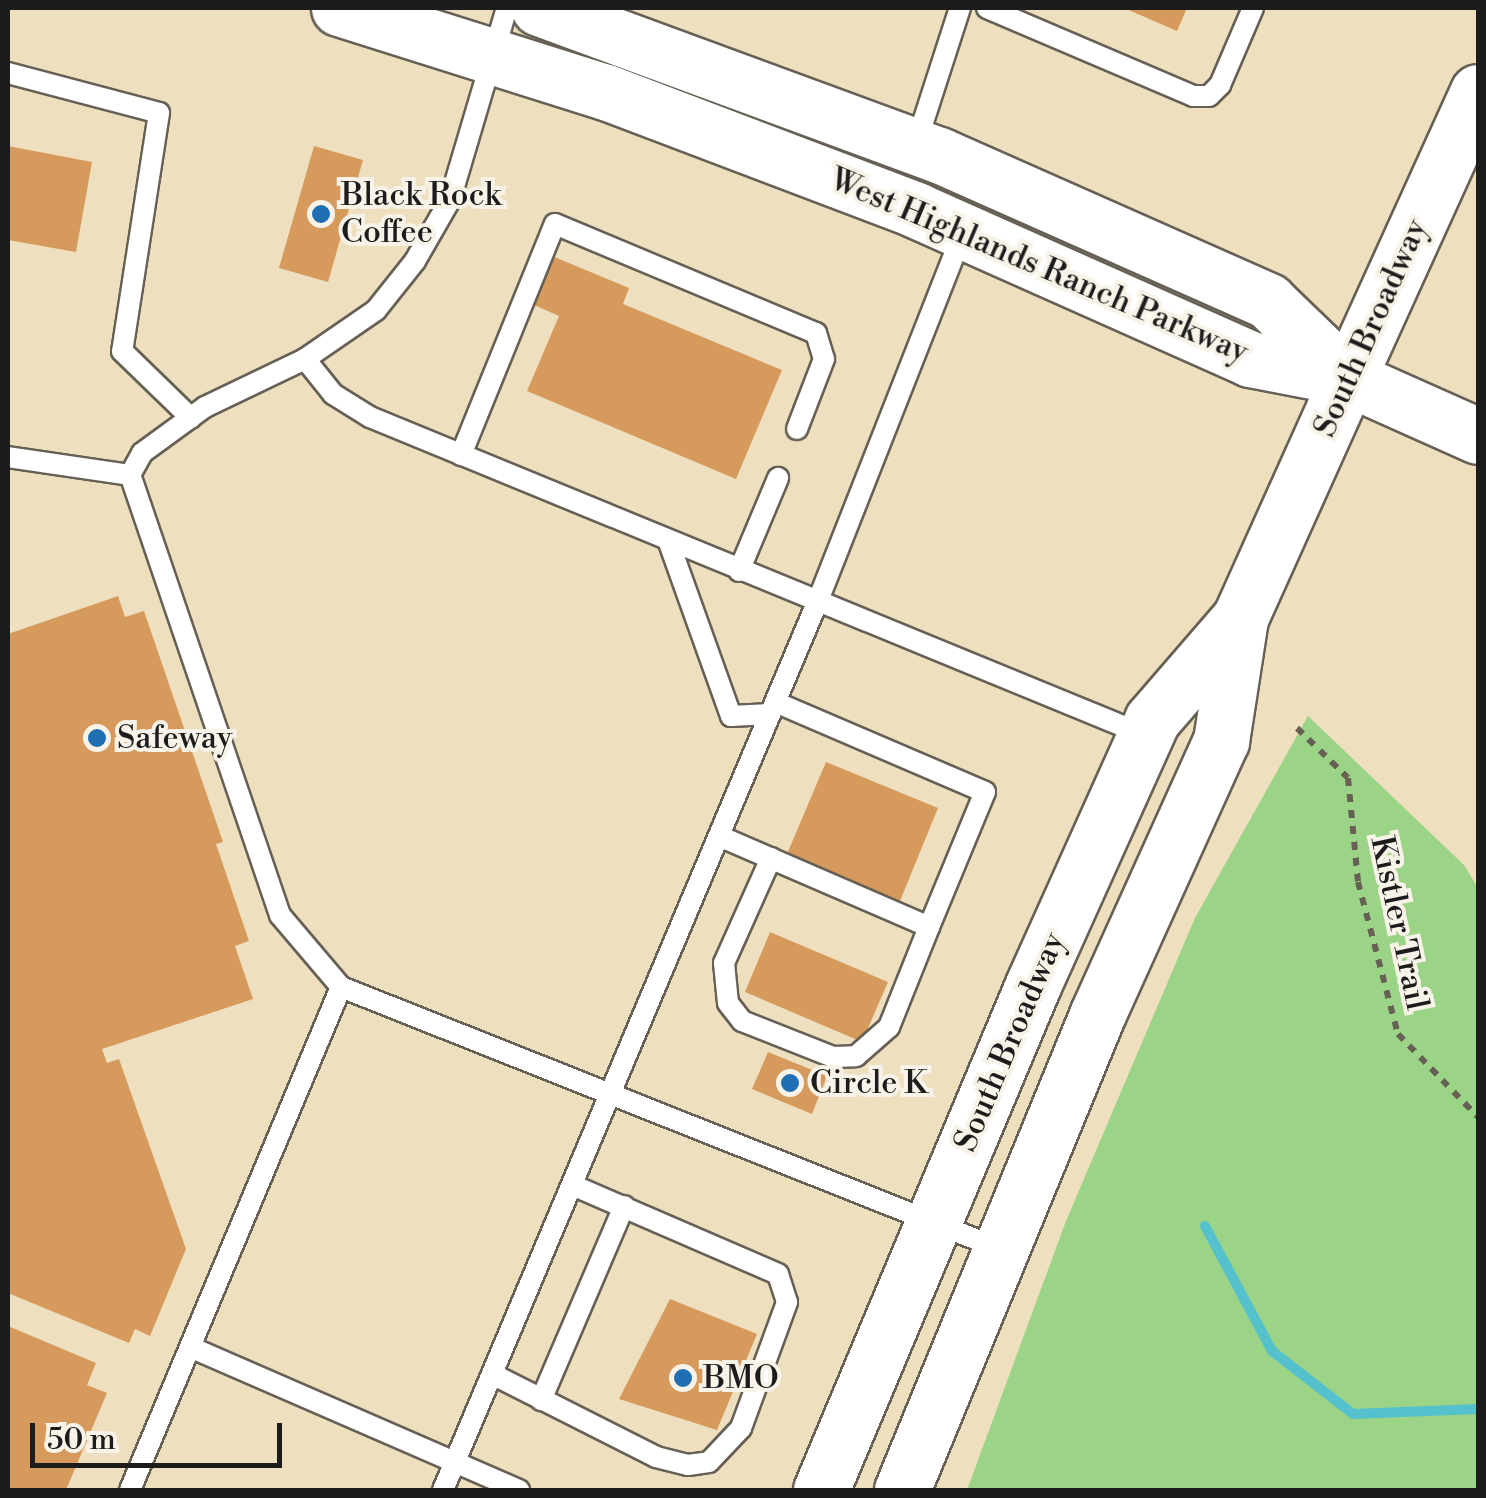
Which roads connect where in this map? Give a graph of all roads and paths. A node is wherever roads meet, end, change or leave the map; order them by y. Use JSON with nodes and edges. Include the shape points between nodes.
{"nodes":[{"id":1,"x":338,"y":8,"type":"edge"},
{"id":2,"x":539,"y":8,"type":"edge"},
{"id":3,"x":960,"y":8,"type":"edge"},
{"id":4,"x":986,"y":8,"type":"edge"},
{"id":5,"x":1253,"y":8,"type":"edge"},
{"id":6,"x":500,"y":32,"type":"edge"},
{"id":7,"x":8,"y":73,"type":"edge"},
{"id":8,"x":1478,"y":92,"type":"edge"},
{"id":9,"x":916,"y":146,"type":"junction"},
{"id":10,"x":964,"y":231,"type":"junction"},
{"id":11,"x":305,"y":359,"type":"junction"},
{"id":12,"x":1348,"y":378,"type":"junction"},
{"id":13,"x":191,"y":418,"type":"junction"},
{"id":14,"x":797,"y":430,"type":"dead end"},
{"id":15,"x":1478,"y":436,"type":"edge"},
{"id":16,"x":461,"y":455,"type":"junction"},
{"id":17,"x":8,"y":457,"type":"edge"},
{"id":18,"x":130,"y":475,"type":"junction"},
{"id":19,"x":778,"y":478,"type":"dead end"},
{"id":20,"x":668,"y":540,"type":"junction"},
{"id":21,"x":739,"y":570,"type":"junction"},
{"id":22,"x":817,"y":602,"type":"junction"},
{"id":23,"x":1240,"y":618,"type":"junction"},
{"id":24,"x":773,"y":708,"type":"junction"},
{"id":25,"x":1297,"y":728,"type":"dead end"},
{"id":26,"x":1145,"y":735,"type":"junction"},
{"id":27,"x":719,"y":836,"type":"junction"},
{"id":28,"x":771,"y":858,"type":"junction"},
{"id":29,"x":929,"y":927,"type":"junction"},
{"id":30,"x":341,"y":986,"type":"junction"},
{"id":31,"x":611,"y":1094,"type":"junction"},
{"id":32,"x":1478,"y":1117,"type":"edge"},
{"id":33,"x":572,"y":1184,"type":"junction"},
{"id":34,"x":624,"y":1206,"type":"junction"},
{"id":35,"x":934,"y":1222,"type":"junction"},
{"id":36,"x":999,"y":1248,"type":"junction"},
{"id":37,"x":190,"y":1347,"type":"junction"},
{"id":38,"x":492,"y":1374,"type":"junction"},
{"id":39,"x":541,"y":1400,"type":"junction"},
{"id":40,"x":454,"y":1465,"type":"junction"},
{"id":41,"x":130,"y":1490,"type":"edge"},
{"id":42,"x":443,"y":1490,"type":"edge"},
{"id":43,"x":519,"y":1490,"type":"edge"},
{"id":44,"x":821,"y":1490,"type":"edge"},
{"id":45,"x":902,"y":1490,"type":"edge"}],
"edges":[{"from":1,"to":6,"type":"main road","name":"West Highlands Ranch Parkway"},
{"from":2,"to":9,"type":"main road","name":"West Highlands Ranch Parkway"},
{"from":3,"to":9,"type":"lane"},
{"from":4,"to":5,"type":"lane","via":[[1193,96],[1209,96],[1220,85]]},
{"from":6,"to":10,"type":"main road","name":"West Highlands Ranch Parkway","via":[[624,98]]},
{"from":6,"to":11,"type":"lane","via":[[450,200],[415,260],[376,310]]},
{"from":7,"to":13,"type":"lane","via":[[159,113],[122,352]]},
{"from":8,"to":12,"type":"main road","name":"South Broadway"},
{"from":9,"to":12,"type":"main road","name":"West Highlands Ranch Parkway","via":[[1268,301]]},
{"from":10,"to":12,"type":"main road","name":"West Highlands Ranch Parkway","via":[[1250,359]]},
{"from":10,"to":22,"type":"lane"},
{"from":11,"to":13,"type":"lane"},
{"from":11,"to":16,"type":"lane","via":[[333,394],[370,417]]},
{"from":12,"to":15,"type":"main road"},
{"from":12,"to":23,"type":"main road","name":"South Broadway"},
{"from":13,"to":18,"type":"lane","via":[[142,453]]},
{"from":14,"to":16,"type":"lane","via":[[824,358],[816,333],[555,224]]},
{"from":16,"to":20,"type":"lane"},
{"from":17,"to":18,"type":"lane"},
{"from":18,"to":30,"type":"lane","via":[[280,915]]},
{"from":19,"to":21,"type":"lane"},
{"from":20,"to":21,"type":"lane"},
{"from":20,"to":24,"type":"lane","via":[[731,716]]},
{"from":21,"to":22,"type":"lane"},
{"from":22,"to":24,"type":"lane"},
{"from":22,"to":26,"type":"lane"},
{"from":23,"to":26,"type":"main road","name":"South Broadway"},
{"from":23,"to":36,"type":"main road","name":"South Broadway","via":[[1221,740]]},
{"from":24,"to":27,"type":"lane"},
{"from":24,"to":29,"type":"lane","via":[[985,792]]},
{"from":25,"to":32,"type":"path","name":"Kistler Trail","via":[[1348,778],[1358,882],[1398,1034]]},
{"from":26,"to":35,"type":"main road","name":"South Broadway"},
{"from":27,"to":28,"type":"lane"},
{"from":27,"to":31,"type":"lane"},
{"from":28,"to":29,"type":"lane"},
{"from":28,"to":29,"type":"lane","via":[[724,963],[728,1004],[742,1022],[833,1058],[856,1056],[889,1027]]},
{"from":30,"to":31,"type":"lane"},
{"from":30,"to":37,"type":"lane"},
{"from":31,"to":33,"type":"lane"},
{"from":31,"to":35,"type":"lane"},
{"from":33,"to":34,"type":"lane"},
{"from":33,"to":38,"type":"lane"},
{"from":34,"to":39,"type":"lane"},
{"from":34,"to":39,"type":"lane","via":[[760,1261],[786,1289],[742,1428],[710,1462],[688,1465],[656,1457]]},
{"from":35,"to":36,"type":"lane"},
{"from":35,"to":44,"type":"main road","name":"South Broadway"},
{"from":36,"to":45,"type":"main road","name":"South Broadway"},
{"from":37,"to":40,"type":"lane"},
{"from":37,"to":41,"type":"lane"},
{"from":38,"to":39,"type":"lane"},
{"from":38,"to":40,"type":"lane"},
{"from":40,"to":42,"type":"lane"},
{"from":40,"to":43,"type":"lane"}]}
